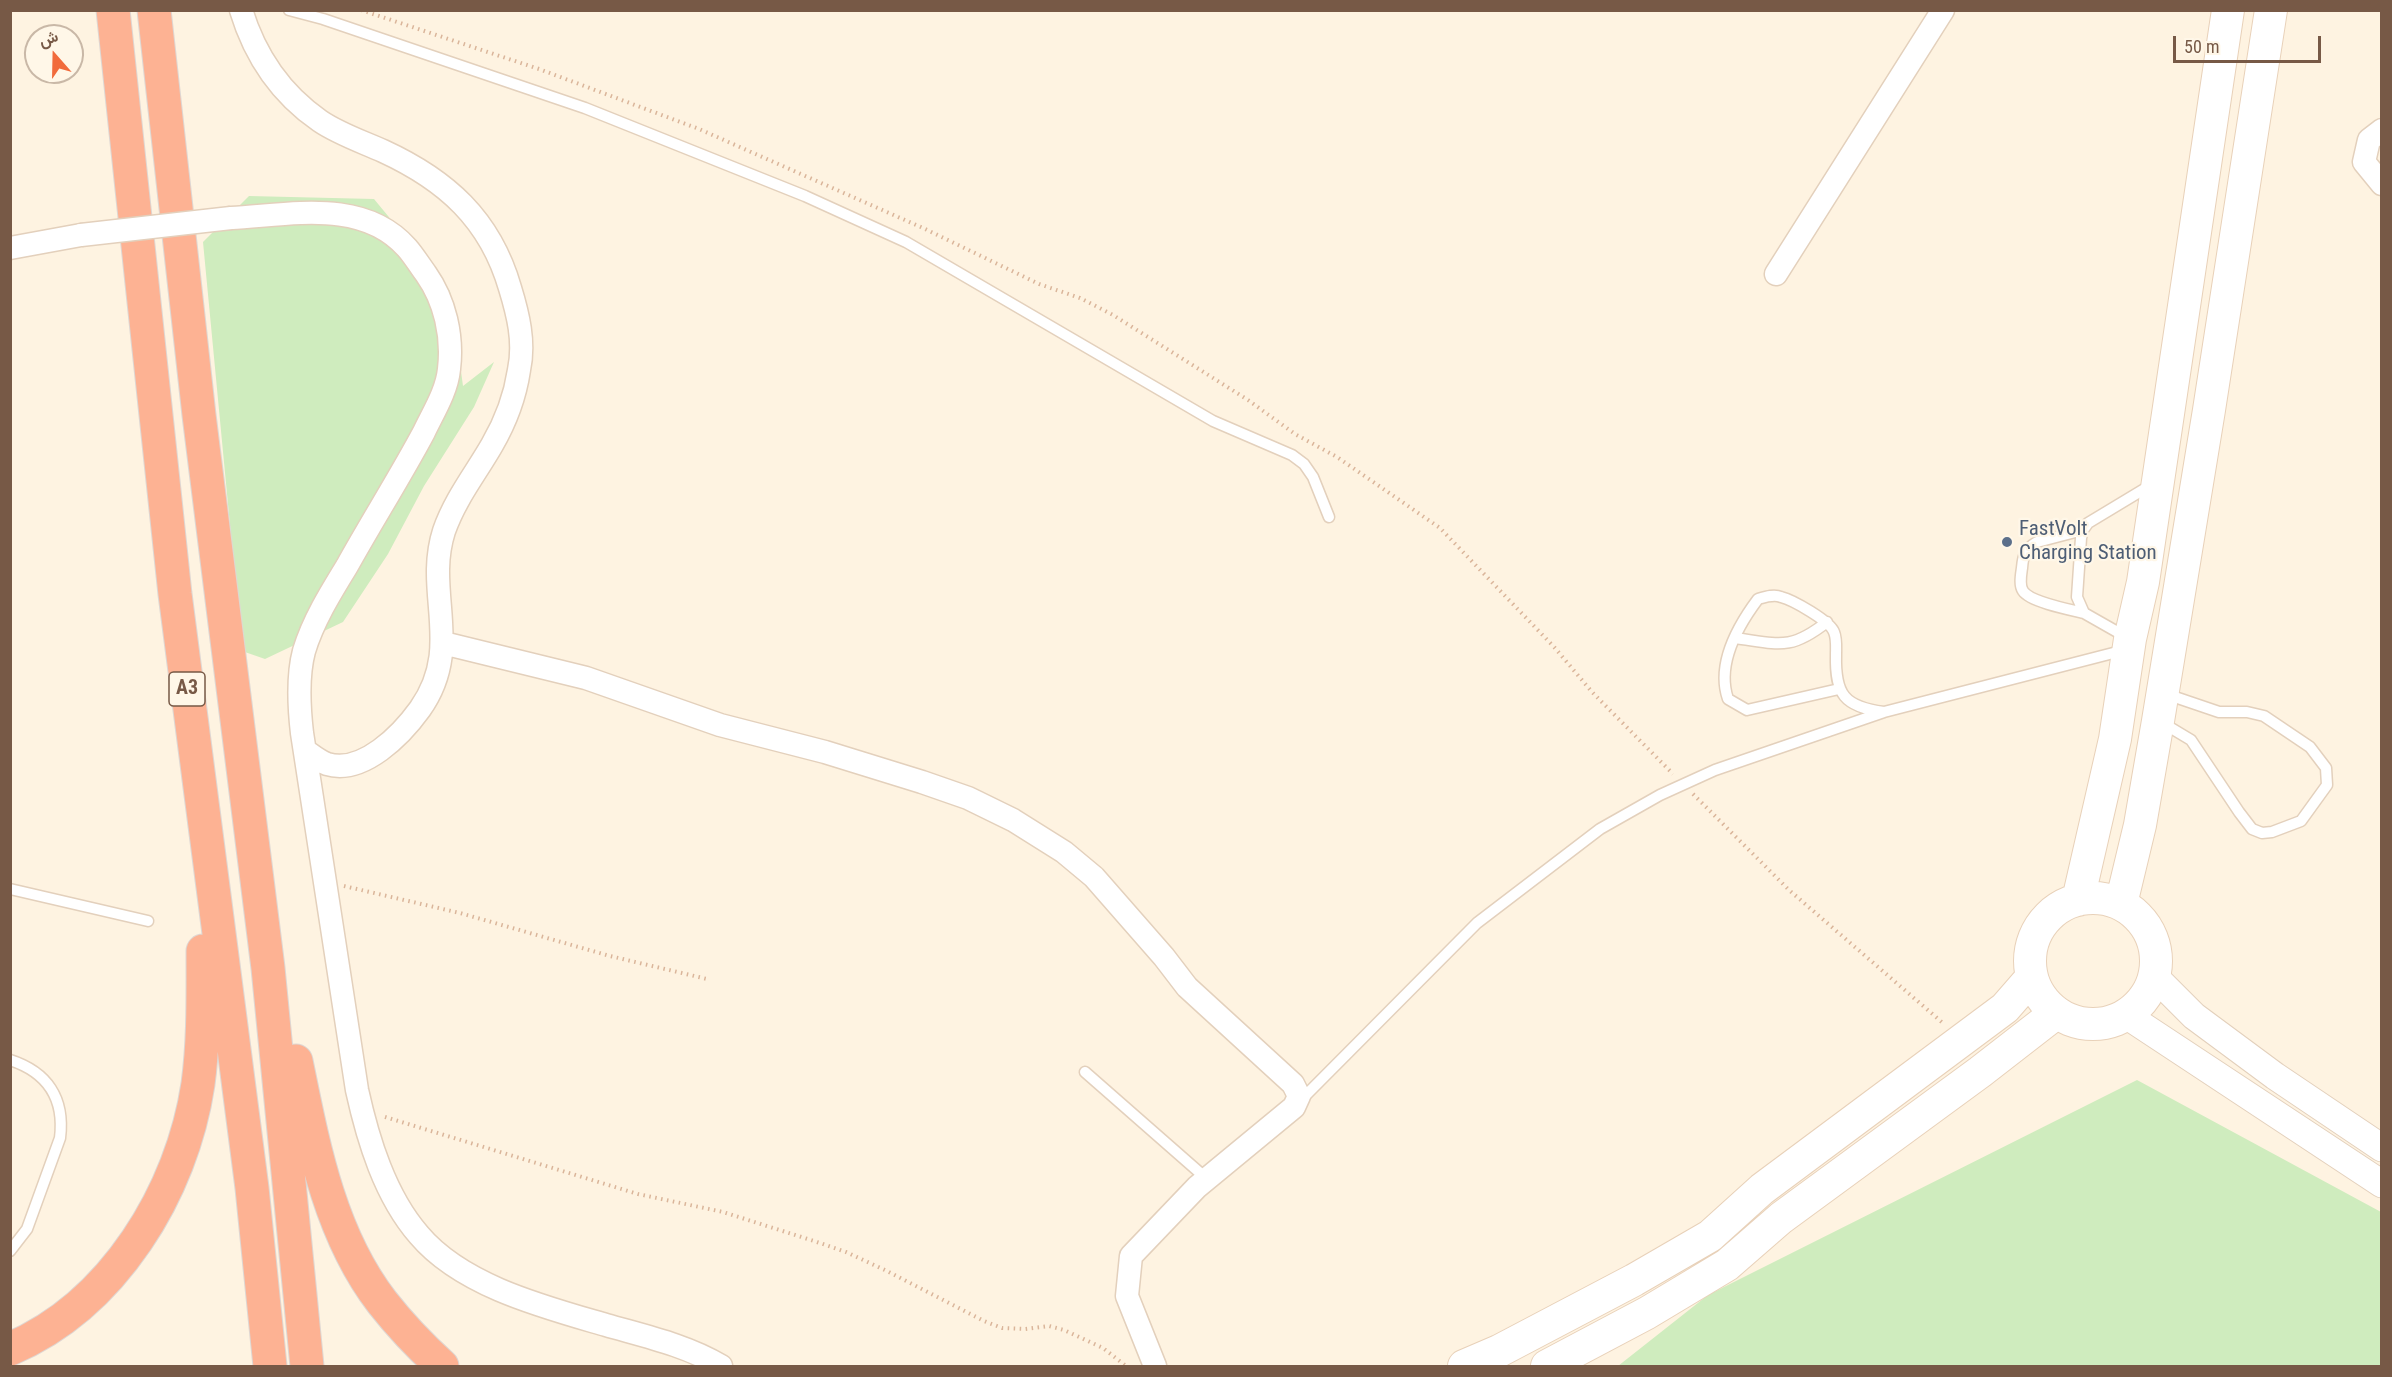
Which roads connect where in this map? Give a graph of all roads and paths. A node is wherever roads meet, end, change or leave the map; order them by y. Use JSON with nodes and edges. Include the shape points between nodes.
{"nodes":[{"id":1,"x":113,"y":10,"type":"edge"},
{"id":2,"x":154,"y":10,"type":"edge"},
{"id":3,"x":241,"y":10,"type":"edge"},
{"id":4,"x":289,"y":10,"type":"edge"},
{"id":5,"x":361,"y":10,"type":"edge"},
{"id":6,"x":1943,"y":10,"type":"edge"},
{"id":7,"x":2228,"y":10,"type":"edge"},
{"id":8,"x":2271,"y":10,"type":"edge"},
{"id":9,"x":2382,"y":130,"type":"edge"},
{"id":10,"x":2382,"y":184,"type":"edge"},
{"id":11,"x":10,"y":248,"type":"edge"},
{"id":12,"x":1776,"y":274,"type":"dead end"},
{"id":13,"x":2157,"y":482,"type":"junction"},
{"id":14,"x":1329,"y":517,"type":"dead end"},
{"id":15,"x":2083,"y":530,"type":"junction"},
{"id":16,"x":2084,"y":614,"type":"junction"},
{"id":17,"x":1827,"y":622,"type":"junction"},
{"id":18,"x":1735,"y":638,"type":"junction"},
{"id":19,"x":443,"y":643,"type":"junction"},
{"id":20,"x":2130,"y":644,"type":"junction"},
{"id":21,"x":1839,"y":689,"type":"junction"},
{"id":22,"x":2160,"y":707,"type":"junction"},
{"id":23,"x":1884,"y":712,"type":"junction"},
{"id":24,"x":306,"y":752,"type":"junction"},
{"id":25,"x":1683,"y":784,"type":"junction"},
{"id":26,"x":205,"y":836,"type":"junction"},
{"id":27,"x":326,"y":882,"type":"junction"},
{"id":28,"x":10,"y":889,"type":"edge"},
{"id":29,"x":2078,"y":900,"type":"junction"},
{"id":30,"x":2121,"y":904,"type":"junction"},
{"id":31,"x":148,"y":921,"type":"dead end"},
{"id":32,"x":268,"y":968,"type":"junction"},
{"id":33,"x":2032,"y":977,"type":"junction"},
{"id":34,"x":2155,"y":977,"type":"junction"},
{"id":35,"x":707,"y":978,"type":"dead end"},
{"id":36,"x":2056,"y":1012,"type":"junction"},
{"id":37,"x":2126,"y":1015,"type":"junction"},
{"id":38,"x":1963,"y":1040,"type":"junction"},
{"id":39,"x":10,"y":1060,"type":"edge"},
{"id":40,"x":1084,"y":1072,"type":"dead end"},
{"id":41,"x":1294,"y":1107,"type":"junction"},
{"id":42,"x":361,"y":1110,"type":"junction"},
{"id":43,"x":2382,"y":1148,"type":"edge"},
{"id":44,"x":1207,"y":1179,"type":"junction"},
{"id":45,"x":2382,"y":1184,"type":"edge"},
{"id":46,"x":10,"y":1251,"type":"edge"},
{"id":47,"x":10,"y":1349,"type":"edge"},
{"id":48,"x":270,"y":1366,"type":"edge"},
{"id":49,"x":307,"y":1366,"type":"edge"},
{"id":50,"x":442,"y":1366,"type":"edge"},
{"id":51,"x":721,"y":1366,"type":"edge"},
{"id":52,"x":1126,"y":1366,"type":"edge"},
{"id":53,"x":1155,"y":1366,"type":"edge"},
{"id":54,"x":1464,"y":1366,"type":"edge"},
{"id":55,"x":1547,"y":1366,"type":"edge"}],
"edges":[{"from":1,"to":26,"type":"highway","number":"A3","via":[[172,570]]},
{"from":2,"to":32,"type":"highway","number":"A3","via":[[199,415]]},
{"from":3,"to":19,"type":"street","via":[[252,41],[278,83],[321,122],[408,163],[449,190],[483,227],[507,278],[518,316],[520,367],[504,422],[444,531],[438,566]]},
{"from":4,"to":14,"type":"lane","via":[[585,108],[805,196],[906,242],[1213,421],[1292,456],[1313,477]]},
{"from":5,"to":25,"type":"path","via":[[539,69],[699,129],[1113,315],[1248,399],[1440,528]]},
{"from":6,"to":12,"type":"street"},
{"from":7,"to":13,"type":"main road"},
{"from":8,"to":22,"type":"main road"},
{"from":9,"to":10,"type":"street","via":[[2369,140],[2364,162]]},
{"from":11,"to":24,"type":"street","bridge":true,"via":[[231,218],[332,212],[379,226],[407,248],[432,283],[440,297],[447,330],[449,370],[414,450],[330,595],[304,652],[299,707]]},
{"from":13,"to":15,"type":"lane","via":[[2088,523]]},
{"from":13,"to":20,"type":"main road"},
{"from":15,"to":16,"type":"lane","via":[[2077,597]]},
{"from":15,"to":16,"type":"lane","via":[[2031,546],[2023,554],[2020,580],[2023,591],[2031,597]]},
{"from":16,"to":20,"type":"lane"},
{"from":17,"to":18,"type":"lane","via":[[1798,642],[1779,644]]},
{"from":17,"to":18,"type":"lane","via":[[1780,596],[1767,597],[1758,599]]},
{"from":17,"to":21,"type":"lane","via":[[1836,642]]},
{"from":18,"to":21,"type":"lane","via":[[1724,664],[1724,688],[1728,699],[1747,710]]},
{"from":19,"to":24,"type":"street","via":[[441,663],[428,698],[397,737],[364,759],[342,765],[330,765]]},
{"from":19,"to":41,"type":"street","via":[[586,678],[720,725],[922,782],[1013,820],[1064,852],[1094,877],[1186,987],[1293,1084],[1299,1096]]},
{"from":20,"to":23,"type":"lane"},
{"from":20,"to":29,"type":"main road","via":[[2115,739]]},
{"from":21,"to":23,"type":"lane","via":[[1846,700],[1859,708]]},
{"from":22,"to":22,"type":"lane","via":[[2191,740],[2252,829],[2272,832],[2301,821],[2327,785],[2326,768],[2310,747],[2264,716]]},
{"from":22,"to":30,"type":"main road","via":[[2140,825]]},
{"from":23,"to":25,"type":"lane"},
{"from":24,"to":27,"type":"street"},
{"from":25,"to":38,"type":"path","via":[[1789,890]]},
{"from":25,"to":41,"type":"lane","via":[[1600,829],[1477,923]]},
{"from":26,"to":47,"type":"highway","via":[[202,1044],[198,1085],[181,1153],[145,1228],[97,1290],[66,1317]]},
{"from":26,"to":48,"type":"highway","number":"A3","via":[[252,1188]]},
{"from":27,"to":35,"type":"path"},
{"from":27,"to":42,"type":"street"},
{"from":28,"to":31,"type":"lane"},
{"from":29,"to":30,"type":"main road","via":[[2100,898]]},
{"from":29,"to":33,"type":"main road","via":[[2049,916],[2036,934],[2030,955]]},
{"from":30,"to":34,"type":"main road","via":[[2139,916],[2151,934],[2157,955]]},
{"from":32,"to":49,"type":"highway","number":"A3"},
{"from":32,"to":50,"type":"highway","via":[[296,1059],[316,1156],[349,1247],[382,1302]]},
{"from":33,"to":36,"type":"main road","via":[[2041,997]]},
{"from":33,"to":38,"type":"main road","via":[[2005,1008]]},
{"from":34,"to":37,"type":"main road","via":[[2141,1003]]},
{"from":34,"to":43,"type":"street","via":[[2203,1022]]},
{"from":36,"to":37,"type":"main road","via":[[2085,1024],[2107,1023]]},
{"from":36,"to":55,"type":"main road","via":[[1781,1218],[1727,1265]]},
{"from":37,"to":45,"type":"street"},
{"from":38,"to":54,"type":"main road","via":[[1762,1189],[1710,1236],[1634,1281]]},
{"from":39,"to":46,"type":"lane","via":[[27,1065],[47,1083],[59,1104],[62,1126],[27,1229]]},
{"from":40,"to":44,"type":"lane"},
{"from":41,"to":44,"type":"street"},
{"from":42,"to":51,"type":"street","via":[[365,1130],[400,1206],[419,1235],[452,1264],[536,1304],[682,1348]]},
{"from":42,"to":52,"type":"path","via":[[638,1194],[723,1212],[814,1241],[887,1271],[984,1321],[1002,1328],[1049,1326],[1080,1336]]},
{"from":44,"to":53,"type":"street","via":[[1164,1218],[1131,1256],[1127,1296]]}]}
